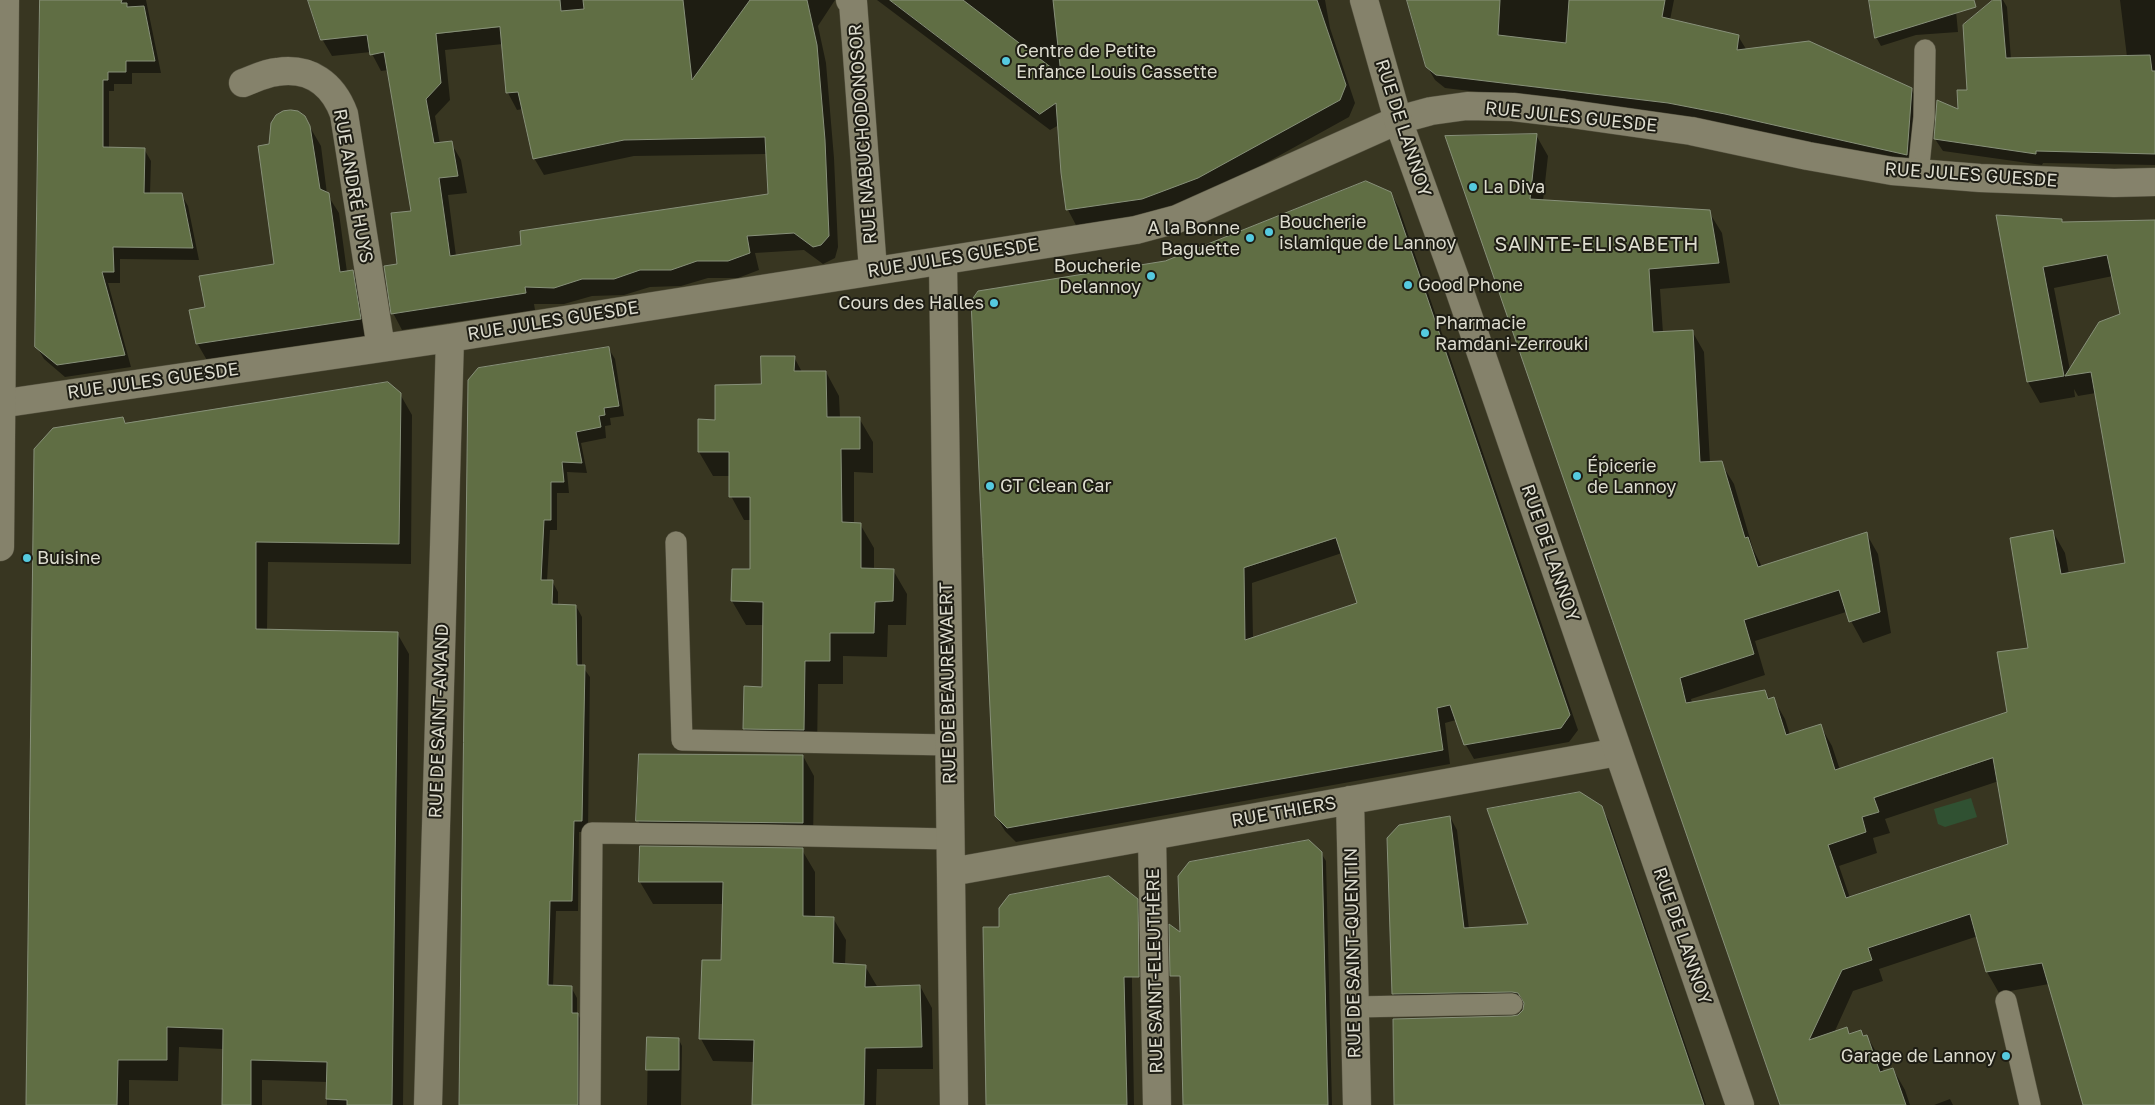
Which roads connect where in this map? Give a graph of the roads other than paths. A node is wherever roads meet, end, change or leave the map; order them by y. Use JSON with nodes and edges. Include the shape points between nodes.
{"nodes":[{"id":1,"x":5,"y":0,"type":"edge"},
{"id":2,"x":850,"y":0,"type":"edge"},
{"id":3,"x":1364,"y":0,"type":"edge"},
{"id":4,"x":1925,"y":50,"type":"dead end"},
{"id":5,"x":243,"y":83,"type":"dead end"},
{"id":6,"x":1398,"y":120,"type":"junction"},
{"id":7,"x":1918,"y":174,"type":"junction"},
{"id":8,"x":2155,"y":182,"type":"edge"},
{"id":9,"x":943,"y":261,"type":"junction"},
{"id":10,"x":873,"y":270,"type":"junction"},
{"id":11,"x":450,"y":338,"type":"junction"},
{"id":12,"x":381,"y":348,"type":"junction"},
{"id":13,"x":1,"y":404,"type":"edge"},
{"id":14,"x":676,"y":542,"type":"dead end"},
{"id":15,"x":0,"y":547,"type":"edge"},
{"id":16,"x":949,"y":745,"type":"junction"},
{"id":17,"x":1618,"y":752,"type":"junction"},
{"id":18,"x":1350,"y":800,"type":"junction"},
{"id":19,"x":1152,"y":836,"type":"junction"},
{"id":20,"x":950,"y":839,"type":"junction"},
{"id":21,"x":950,"y":872,"type":"junction"},
{"id":22,"x":2006,"y":1001,"type":"dead end"},
{"id":23,"x":1512,"y":1004,"type":"dead end"},
{"id":24,"x":1354,"y":1007,"type":"junction"},
{"id":25,"x":428,"y":1105,"type":"edge"},
{"id":26,"x":590,"y":1105,"type":"edge"},
{"id":27,"x":954,"y":1105,"type":"edge"},
{"id":28,"x":1157,"y":1105,"type":"edge"},
{"id":29,"x":1356,"y":1105,"type":"edge"},
{"id":30,"x":1740,"y":1105,"type":"edge"},
{"id":31,"x":2030,"y":1105,"type":"edge"}],
"edges":[{"from":1,"to":13,"type":"street"},
{"from":2,"to":10,"type":"street","name":"RUE NABUCHODONOSOR","via":[[853,2]]},
{"from":3,"to":6,"type":"street","name":"RUE DE LANNOY"},
{"from":4,"to":7,"type":"lane","via":[[1924,116]]},
{"from":5,"to":12,"type":"street","name":"RUE ANDRÉ HUYS","via":[[276,72],[300,72],[324,83],[334,92],[344,114]]},
{"from":6,"to":7,"type":"street","name":"RUE JULES GUESDE","via":[[1467,106],[1513,107],[1691,131],[1851,165]]},
{"from":6,"to":9,"type":"street","name":"RUE JULES GUESDE","via":[[1157,226]]},
{"from":6,"to":17,"type":"street","name":"RUE DE LANNOY"},
{"from":7,"to":8,"type":"street","name":"RUE JULES GUESDE"},
{"from":9,"to":10,"type":"street","name":"RUE JULES GUESDE"},
{"from":9,"to":16,"type":"street","name":"RUE DE BEAUREWAERT"},
{"from":10,"to":11,"type":"street","name":"RUE JULES GUESDE"},
{"from":11,"to":12,"type":"street","name":"RUE JULES GUESDE"},
{"from":11,"to":25,"type":"street","name":"RUE DE SAINT-AMAND"},
{"from":12,"to":13,"type":"street","name":"RUE JULES GUESDE"},
{"from":13,"to":15,"type":"street"},
{"from":14,"to":16,"type":"lane","via":[[682,740]]},
{"from":16,"to":20,"type":"street","name":"RUE DE BEAUREWAERT"},
{"from":17,"to":18,"type":"street","name":"RUE THIERS"},
{"from":17,"to":30,"type":"street","name":"RUE DE LANNOY"},
{"from":18,"to":19,"type":"street","name":"RUE THIERS"},
{"from":18,"to":24,"type":"street","name":"RUE DE SAINT-QUENTIN"},
{"from":19,"to":21,"type":"street","name":"RUE THIERS"},
{"from":19,"to":28,"type":"street","name":"RUE SAINT-ELEUTHÈRE"},
{"from":20,"to":21,"type":"street","name":"RUE DE BEAUREWAERT"},
{"from":20,"to":26,"type":"lane","via":[[592,833]]},
{"from":21,"to":27,"type":"street","name":"RUE DE BEAUREWAERT"},
{"from":22,"to":31,"type":"lane"},
{"from":23,"to":24,"type":"lane"},
{"from":24,"to":29,"type":"street","name":"RUE DE SAINT-QUENTIN"}]}
